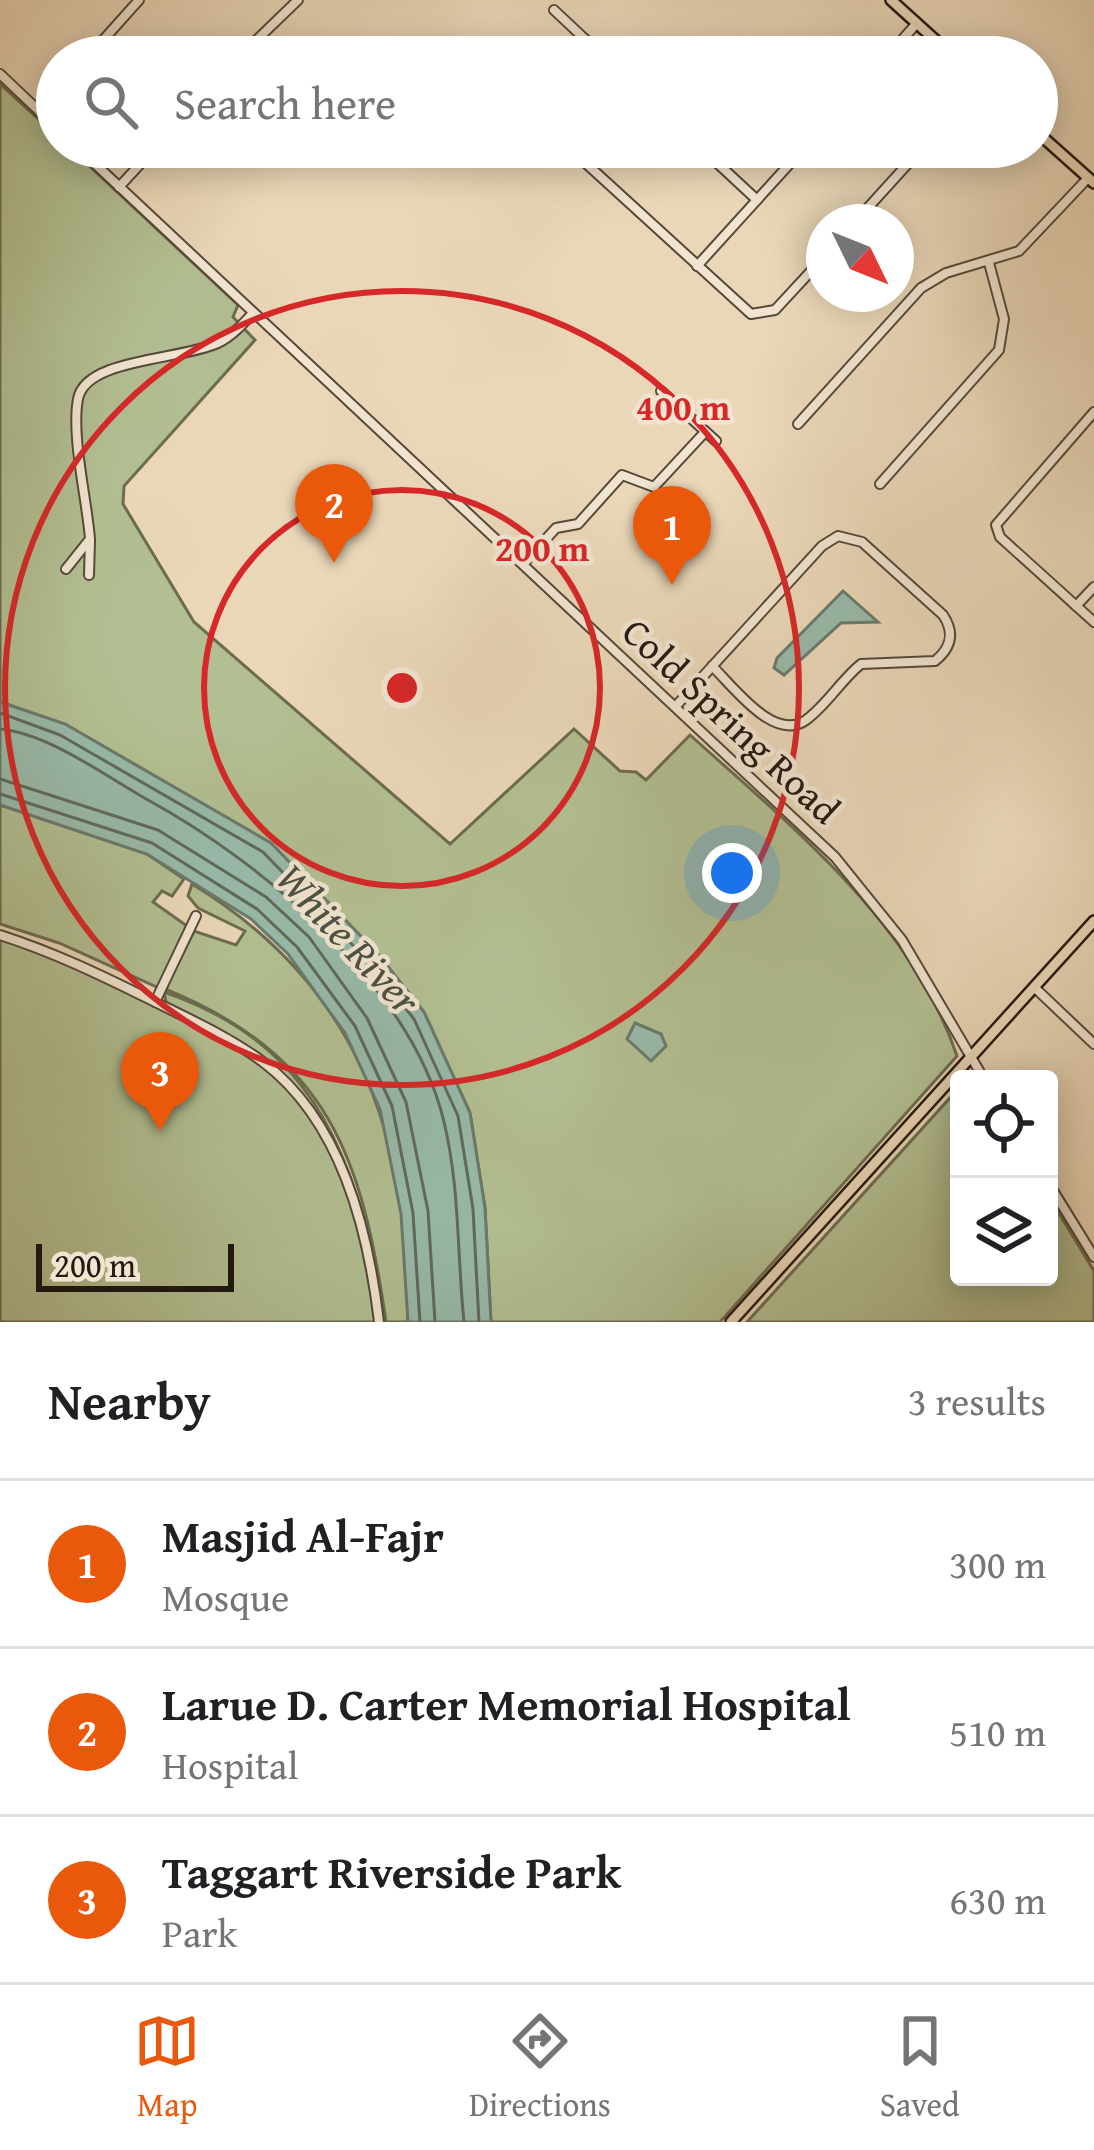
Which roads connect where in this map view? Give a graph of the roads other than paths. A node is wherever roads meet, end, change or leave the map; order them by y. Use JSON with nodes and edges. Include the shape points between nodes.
{"nodes":[{"id":1,"x":139,"y":0,"type":"edge"},
{"id":2,"x":298,"y":0,"type":"edge"},
{"id":3,"x":891,"y":0,"type":"edge"},
{"id":4,"x":554,"y":10,"type":"dead end"},
{"id":5,"x":917,"y":23,"type":"junction"},
{"id":6,"x":107,"y":36,"type":"edge"},
{"id":7,"x":260,"y":36,"type":"edge"},
{"id":8,"x":582,"y":36,"type":"edge"},
{"id":9,"x":905,"y":36,"type":"edge"},
{"id":10,"x":931,"y":36,"type":"edge"},
{"id":11,"x":0,"y":74,"type":"edge"},
{"id":12,"x":36,"y":108,"type":"edge"},
{"id":13,"x":1058,"y":151,"type":"edge"},
{"id":14,"x":99,"y":168,"type":"edge"},
{"id":15,"x":137,"y":168,"type":"edge"},
{"id":16,"x":591,"y":168,"type":"edge"},
{"id":17,"x":723,"y":168,"type":"edge"},
{"id":18,"x":786,"y":168,"type":"edge"},
{"id":19,"x":904,"y":168,"type":"edge"},
{"id":20,"x":1091,"y":180,"type":"edge"},
{"id":21,"x":119,"y":187,"type":"junction"},
{"id":22,"x":757,"y":200,"type":"junction"},
{"id":23,"x":871,"y":204,"type":"edge"},
{"id":24,"x":989,"y":262,"type":"junction"},
{"id":25,"x":697,"y":266,"type":"junction"},
{"id":26,"x":806,"y":276,"type":"edge"},
{"id":27,"x":253,"y":313,"type":"junction"},
{"id":28,"x":661,"y":391,"type":"dead end"},
{"id":29,"x":1094,"y":412,"type":"edge"},
{"id":30,"x":798,"y":424,"type":"dead end"},
{"id":31,"x":705,"y":431,"type":"junction"},
{"id":32,"x":716,"y":441,"type":"dead end"},
{"id":33,"x":880,"y":484,"type":"dead end"},
{"id":34,"x":90,"y":539,"type":"junction"},
{"id":35,"x":523,"y":564,"type":"junction"},
{"id":36,"x":66,"y":569,"type":"dead end"},
{"id":37,"x":88,"y":575,"type":"dead end"},
{"id":38,"x":1094,"y":587,"type":"edge"},
{"id":39,"x":1076,"y":606,"type":"junction"},
{"id":40,"x":1094,"y":622,"type":"edge"},
{"id":41,"x":712,"y":666,"type":"junction"},
{"id":42,"x":675,"y":707,"type":"junction"},
{"id":43,"x":196,"y":916,"type":"dead end"},
{"id":44,"x":1094,"y":921,"type":"edge"},
{"id":45,"x":0,"y":934,"type":"edge"},
{"id":46,"x":1034,"y":987,"type":"junction"},
{"id":47,"x":155,"y":1002,"type":"junction"},
{"id":48,"x":1094,"y":1043,"type":"edge"},
{"id":49,"x":970,"y":1057,"type":"junction"},
{"id":50,"x":978,"y":1070,"type":"edge"},
{"id":51,"x":1058,"y":1198,"type":"edge"},
{"id":52,"x":1094,"y":1256,"type":"edge"},
{"id":53,"x":379,"y":1322,"type":"edge"},
{"id":54,"x":731,"y":1322,"type":"edge"}],
"edges":[{"from":1,"to":6,"type":"street"},
{"from":2,"to":7,"type":"street"},
{"from":3,"to":5,"type":"main road"},
{"from":4,"to":8,"type":"street"},
{"from":5,"to":9,"type":"street"},
{"from":5,"to":10,"type":"main road"},
{"from":11,"to":12,"type":"street"},
{"from":13,"to":20,"type":"main road"},
{"from":14,"to":21,"type":"street","name":"Cold Spring Road"},
{"from":15,"to":21,"type":"street"},
{"from":16,"to":25,"type":"street"},
{"from":17,"to":22,"type":"street"},
{"from":18,"to":22,"type":"street"},
{"from":19,"to":23,"type":"street"},
{"from":20,"to":24,"type":"street","via":[[1027,245]]},
{"from":21,"to":27,"type":"street","name":"Cold Spring Road"},
{"from":22,"to":25,"type":"street"},
{"from":24,"to":30,"type":"street","via":[[921,288]]},
{"from":24,"to":33,"type":"street","via":[[1003,316],[999,350]]},
{"from":25,"to":26,"type":"street","via":[[760,316]]},
{"from":27,"to":34,"type":"street","via":[[220,342],[104,370],[82,386],[77,410]]},
{"from":27,"to":35,"type":"street","name":"Cold Spring Road"},
{"from":28,"to":31,"type":"street"},
{"from":29,"to":39,"type":"street","via":[[999,516],[996,529]]},
{"from":31,"to":32,"type":"street"},
{"from":31,"to":35,"type":"street","via":[[654,487],[622,476],[578,524],[556,528]]},
{"from":34,"to":36,"type":"street"},
{"from":34,"to":37,"type":"street"},
{"from":35,"to":42,"type":"street","name":"Cold Spring Road"},
{"from":38,"to":39,"type":"street"},
{"from":39,"to":40,"type":"street"},
{"from":41,"to":41,"type":"street","via":[[828,541],[844,535],[860,540],[943,615],[951,632],[943,655],[927,664],[861,664],[794,725],[770,720]]},
{"from":41,"to":42,"type":"street"},
{"from":42,"to":49,"type":"street","name":"Cold Spring Road","via":[[864,889]]},
{"from":43,"to":47,"type":"street"},
{"from":44,"to":46,"type":"main road"},
{"from":45,"to":47,"type":"street"},
{"from":46,"to":48,"type":"street"},
{"from":46,"to":49,"type":"main road"},
{"from":47,"to":53,"type":"street","via":[[259,1059],[317,1121],[350,1192]]},
{"from":49,"to":50,"type":"street","name":"Cold Spring Road"},
{"from":49,"to":54,"type":"main road"},
{"from":51,"to":52,"type":"street"}]}
